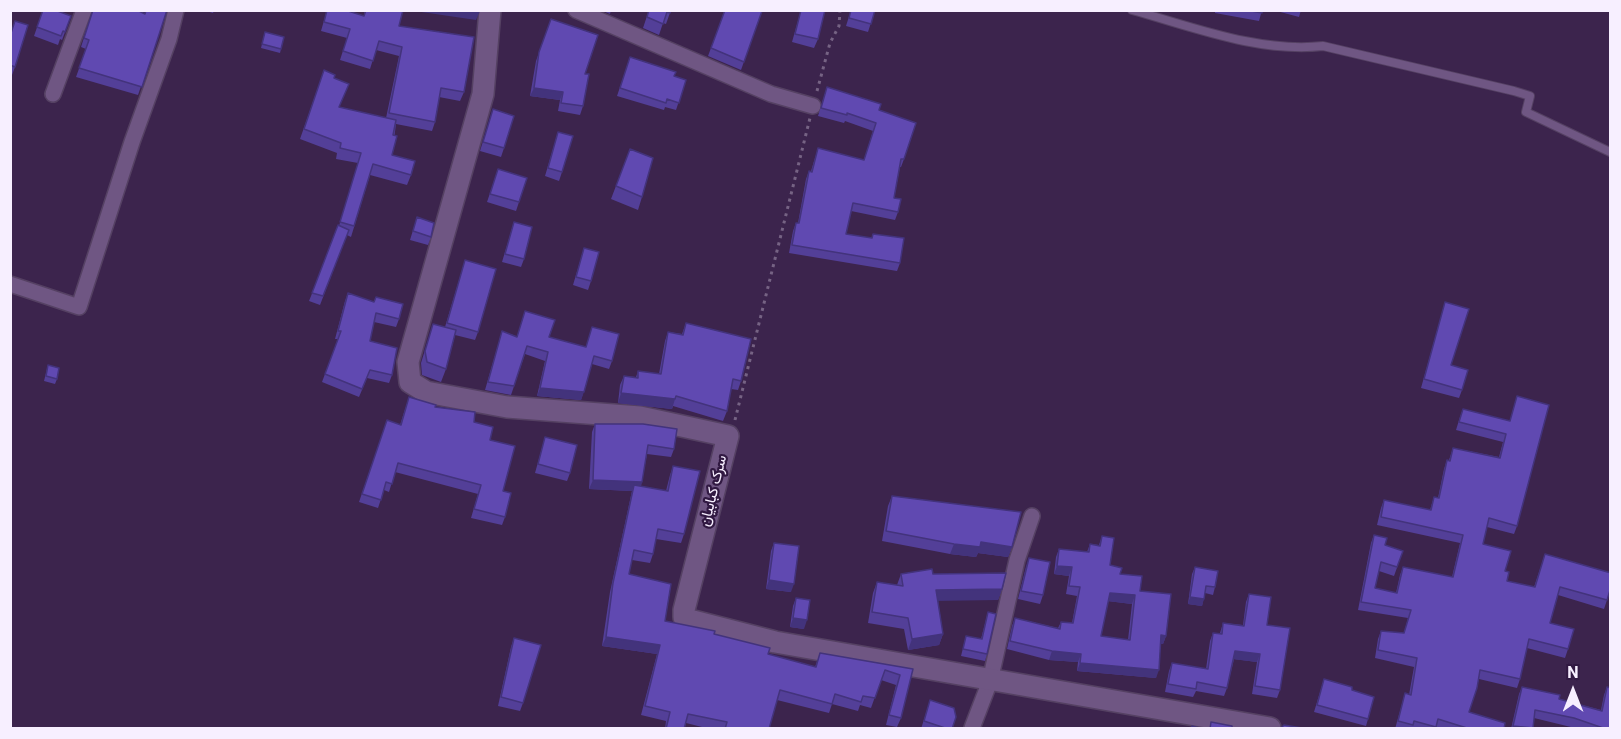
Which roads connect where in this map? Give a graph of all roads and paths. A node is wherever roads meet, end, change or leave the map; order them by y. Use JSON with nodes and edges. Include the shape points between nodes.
{"nodes":[{"id":1,"x":84,"y":10,"type":"edge"},
{"id":2,"x":176,"y":10,"type":"edge"},
{"id":3,"x":490,"y":10,"type":"edge"},
{"id":4,"x":576,"y":10,"type":"edge"},
{"id":5,"x":840,"y":10,"type":"edge"},
{"id":6,"x":1132,"y":10,"type":"edge"},
{"id":7,"x":53,"y":94,"type":"dead end"},
{"id":8,"x":813,"y":106,"type":"junction"},
{"id":9,"x":1611,"y":152,"type":"edge"},
{"id":10,"x":10,"y":284,"type":"edge"},
{"id":11,"x":728,"y":436,"type":"junction"},
{"id":12,"x":1032,"y":516,"type":"dead end"},
{"id":13,"x":990,"y":681,"type":"junction"},
{"id":14,"x":972,"y":729,"type":"edge"},
{"id":15,"x":1270,"y":729,"type":"edge"}],
"edges":[{"from":1,"to":7,"type":"street"},
{"from":2,"to":10,"type":"street","via":[[79,307]]},
{"from":3,"to":11,"type":"street","name":"سرک کبابیان","via":[[483,94],[408,362],[410,382],[426,392],[507,407],[640,417]]},
{"from":4,"to":8,"type":"street","via":[[771,94]]},
{"from":5,"to":8,"type":"path","via":[[839,26]]},
{"from":6,"to":9,"type":"lane","via":[[1227,36],[1296,49],[1323,46],[1514,91],[1530,96],[1526,112]]},
{"from":8,"to":11,"type":"path"},
{"from":11,"to":13,"type":"street","name":"سرک کبابیان","via":[[684,617],[775,642]]},
{"from":12,"to":13,"type":"street","via":[[1017,560]]},
{"from":13,"to":14,"type":"street"},
{"from":13,"to":15,"type":"street","name":"سرک کبابیان"}]}
